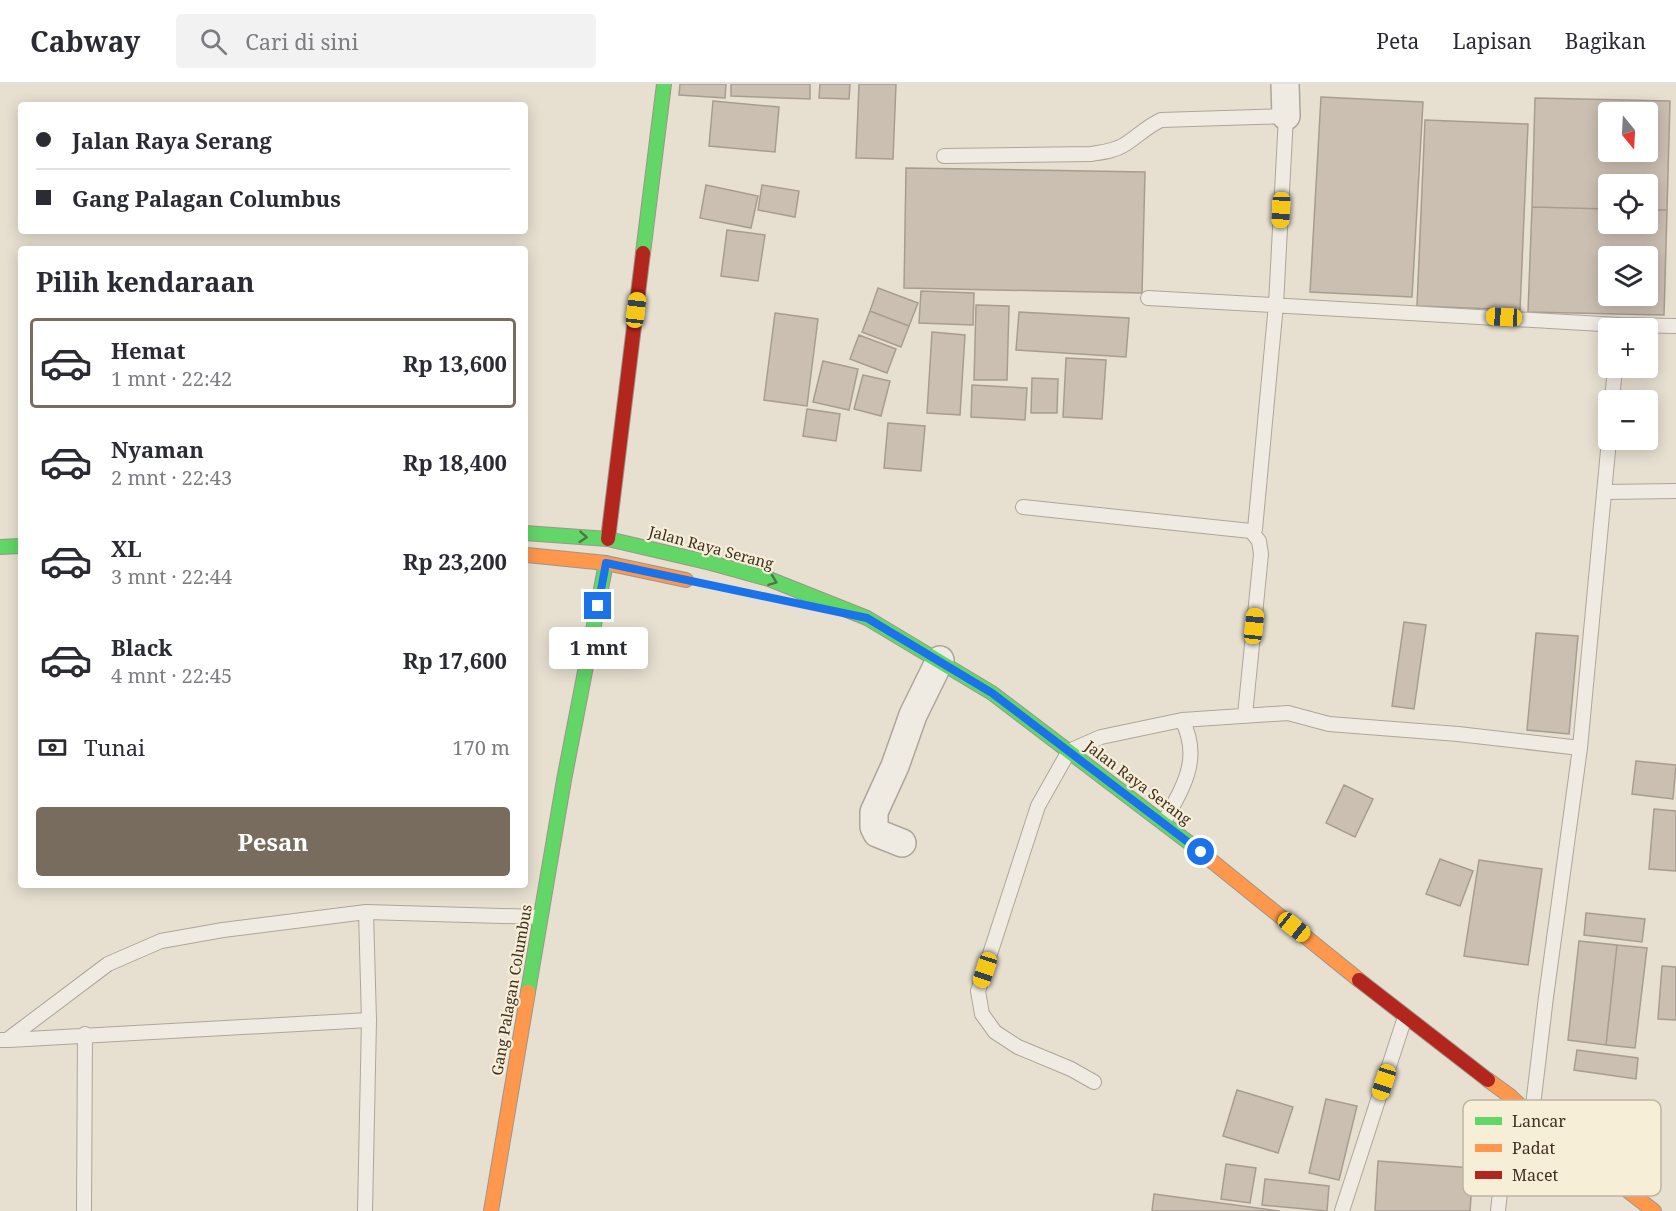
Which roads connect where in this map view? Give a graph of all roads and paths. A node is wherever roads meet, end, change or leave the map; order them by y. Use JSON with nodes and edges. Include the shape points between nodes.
{"nodes":[{"id":1,"x":664,"y":84,"type":"edge"},
{"id":2,"x":1285,"y":84,"type":"edge"},
{"id":3,"x":1286,"y":116,"type":"junction"},
{"id":4,"x":944,"y":156,"type":"dead end"},
{"id":5,"x":1148,"y":298,"type":"dead end"},
{"id":6,"x":1276,"y":304,"type":"junction"},
{"id":7,"x":1598,"y":326,"type":"edge"},
{"id":8,"x":1658,"y":326,"type":"edge"},
{"id":9,"x":1676,"y":326,"type":"edge"},
{"id":10,"x":1608,"y":450,"type":"edge"},
{"id":11,"x":1676,"y":491,"type":"edge"},
{"id":12,"x":1604,"y":492,"type":"junction"},
{"id":13,"x":1023,"y":507,"type":"dead end"},
{"id":14,"x":1251,"y":531,"type":"junction"},
{"id":15,"x":528,"y":533,"type":"edge"},
{"id":16,"x":608,"y":539,"type":"junction"},
{"id":17,"x":18,"y":546,"type":"edge"},
{"id":18,"x":0,"y":547,"type":"edge"},
{"id":19,"x":528,"y":555,"type":"edge"},
{"id":20,"x":606,"y":563,"type":"junction"},
{"id":21,"x":696,"y":583,"type":"dead end"},
{"id":22,"x":787,"y":602,"type":"dead end"},
{"id":23,"x":867,"y":618,"type":"junction"},
{"id":24,"x":940,"y":660,"type":"junction"},
{"id":25,"x":1245,"y":715,"type":"junction"},
{"id":26,"x":1182,"y":720,"type":"junction"},
{"id":27,"x":1580,"y":748,"type":"junction"},
{"id":28,"x":1069,"y":751,"type":"junction"},
{"id":29,"x":1164,"y":822,"type":"junction"},
{"id":30,"x":902,"y":843,"type":"dead end"},
{"id":31,"x":366,"y":912,"type":"junction"},
{"id":32,"x":540,"y":917,"type":"junction"},
{"id":33,"x":1406,"y":1017,"type":"junction"},
{"id":34,"x":369,"y":1020,"type":"junction"},
{"id":35,"x":85,"y":1035,"type":"junction"},
{"id":36,"x":4,"y":1040,"type":"edge"},
{"id":37,"x":1094,"y":1082,"type":"dead end"},
{"id":38,"x":1510,"y":1096,"type":"junction"},
{"id":39,"x":1510,"y":1100,"type":"edge"},
{"id":40,"x":1514,"y":1100,"type":"edge"},
{"id":41,"x":1534,"y":1100,"type":"edge"},
{"id":42,"x":1500,"y":1196,"type":"edge"},
{"id":43,"x":1635,"y":1196,"type":"edge"},
{"id":44,"x":84,"y":1211,"type":"edge"},
{"id":45,"x":365,"y":1211,"type":"edge"},
{"id":46,"x":491,"y":1211,"type":"edge"},
{"id":47,"x":1342,"y":1211,"type":"edge"},
{"id":48,"x":1498,"y":1211,"type":"edge"},
{"id":49,"x":1654,"y":1211,"type":"edge"}],
"edges":[{"from":1,"to":16,"type":"main road"},
{"from":2,"to":3,"type":"street"},
{"from":3,"to":4,"type":"lane","via":[[1161,120],[1111,151],[1091,154]]},
{"from":3,"to":6,"type":"lane"},
{"from":5,"to":6,"type":"lane"},
{"from":6,"to":7,"type":"lane"},
{"from":6,"to":14,"type":"lane","via":[[1257,526]]},
{"from":8,"to":9,"type":"lane"},
{"from":10,"to":12,"type":"lane"},
{"from":11,"to":12,"type":"lane"},
{"from":12,"to":27,"type":"lane"},
{"from":13,"to":14,"type":"lane"},
{"from":14,"to":25,"type":"lane","via":[[1259,541],[1261,554]]},
{"from":15,"to":16,"type":"main road","name":"Jalan Raya Serang","one_way":true},
{"from":16,"to":23,"type":"main road","name":"Jalan Raya Serang","one_way":true,"via":[[769,579]]},
{"from":17,"to":18,"type":"main road"},
{"from":19,"to":20,"type":"main road"},
{"from":20,"to":21,"type":"main road"},
{"from":20,"to":32,"type":"main road","name":"Gang Palagan Columbus"},
{"from":22,"to":23,"type":"main road"},
{"from":23,"to":24,"type":"main road","name":"Jalan Raya Serang"},
{"from":24,"to":28,"type":"main road","name":"Jalan Raya Serang","via":[[992,693]]},
{"from":24,"to":30,"type":"street","via":[[874,812],[877,833]]},
{"from":25,"to":26,"type":"lane"},
{"from":25,"to":27,"type":"lane","via":[[1288,713],[1329,724]]},
{"from":26,"to":28,"type":"lane","via":[[1101,737]]},
{"from":26,"to":29,"type":"lane","via":[[1188,732],[1191,758],[1184,786]]},
{"from":27,"to":41,"type":"lane"},
{"from":28,"to":29,"type":"main road","name":"Jalan Raya Serang"},
{"from":28,"to":37,"type":"lane","via":[[1038,806],[978,991],[982,1014],[994,1032]]},
{"from":29,"to":33,"type":"main road","name":"Jalan Raya Serang"},
{"from":31,"to":32,"type":"lane"},
{"from":31,"to":34,"type":"lane"},
{"from":31,"to":36,"type":"lane","via":[[161,941],[108,964]]},
{"from":32,"to":46,"type":"main road","name":"Gang Palagan Columbus"},
{"from":33,"to":38,"type":"main road","name":"Jalan Raya Serang"},
{"from":33,"to":47,"type":"lane"},
{"from":34,"to":35,"type":"lane"},
{"from":34,"to":45,"type":"lane"},
{"from":35,"to":36,"type":"lane"},
{"from":35,"to":44,"type":"lane"},
{"from":38,"to":39,"type":"lane"},
{"from":38,"to":40,"type":"main road","name":"Jalan Raya Serang"},
{"from":42,"to":48,"type":"lane"},
{"from":43,"to":49,"type":"main road","name":"Jalan Raya Serang"}]}
